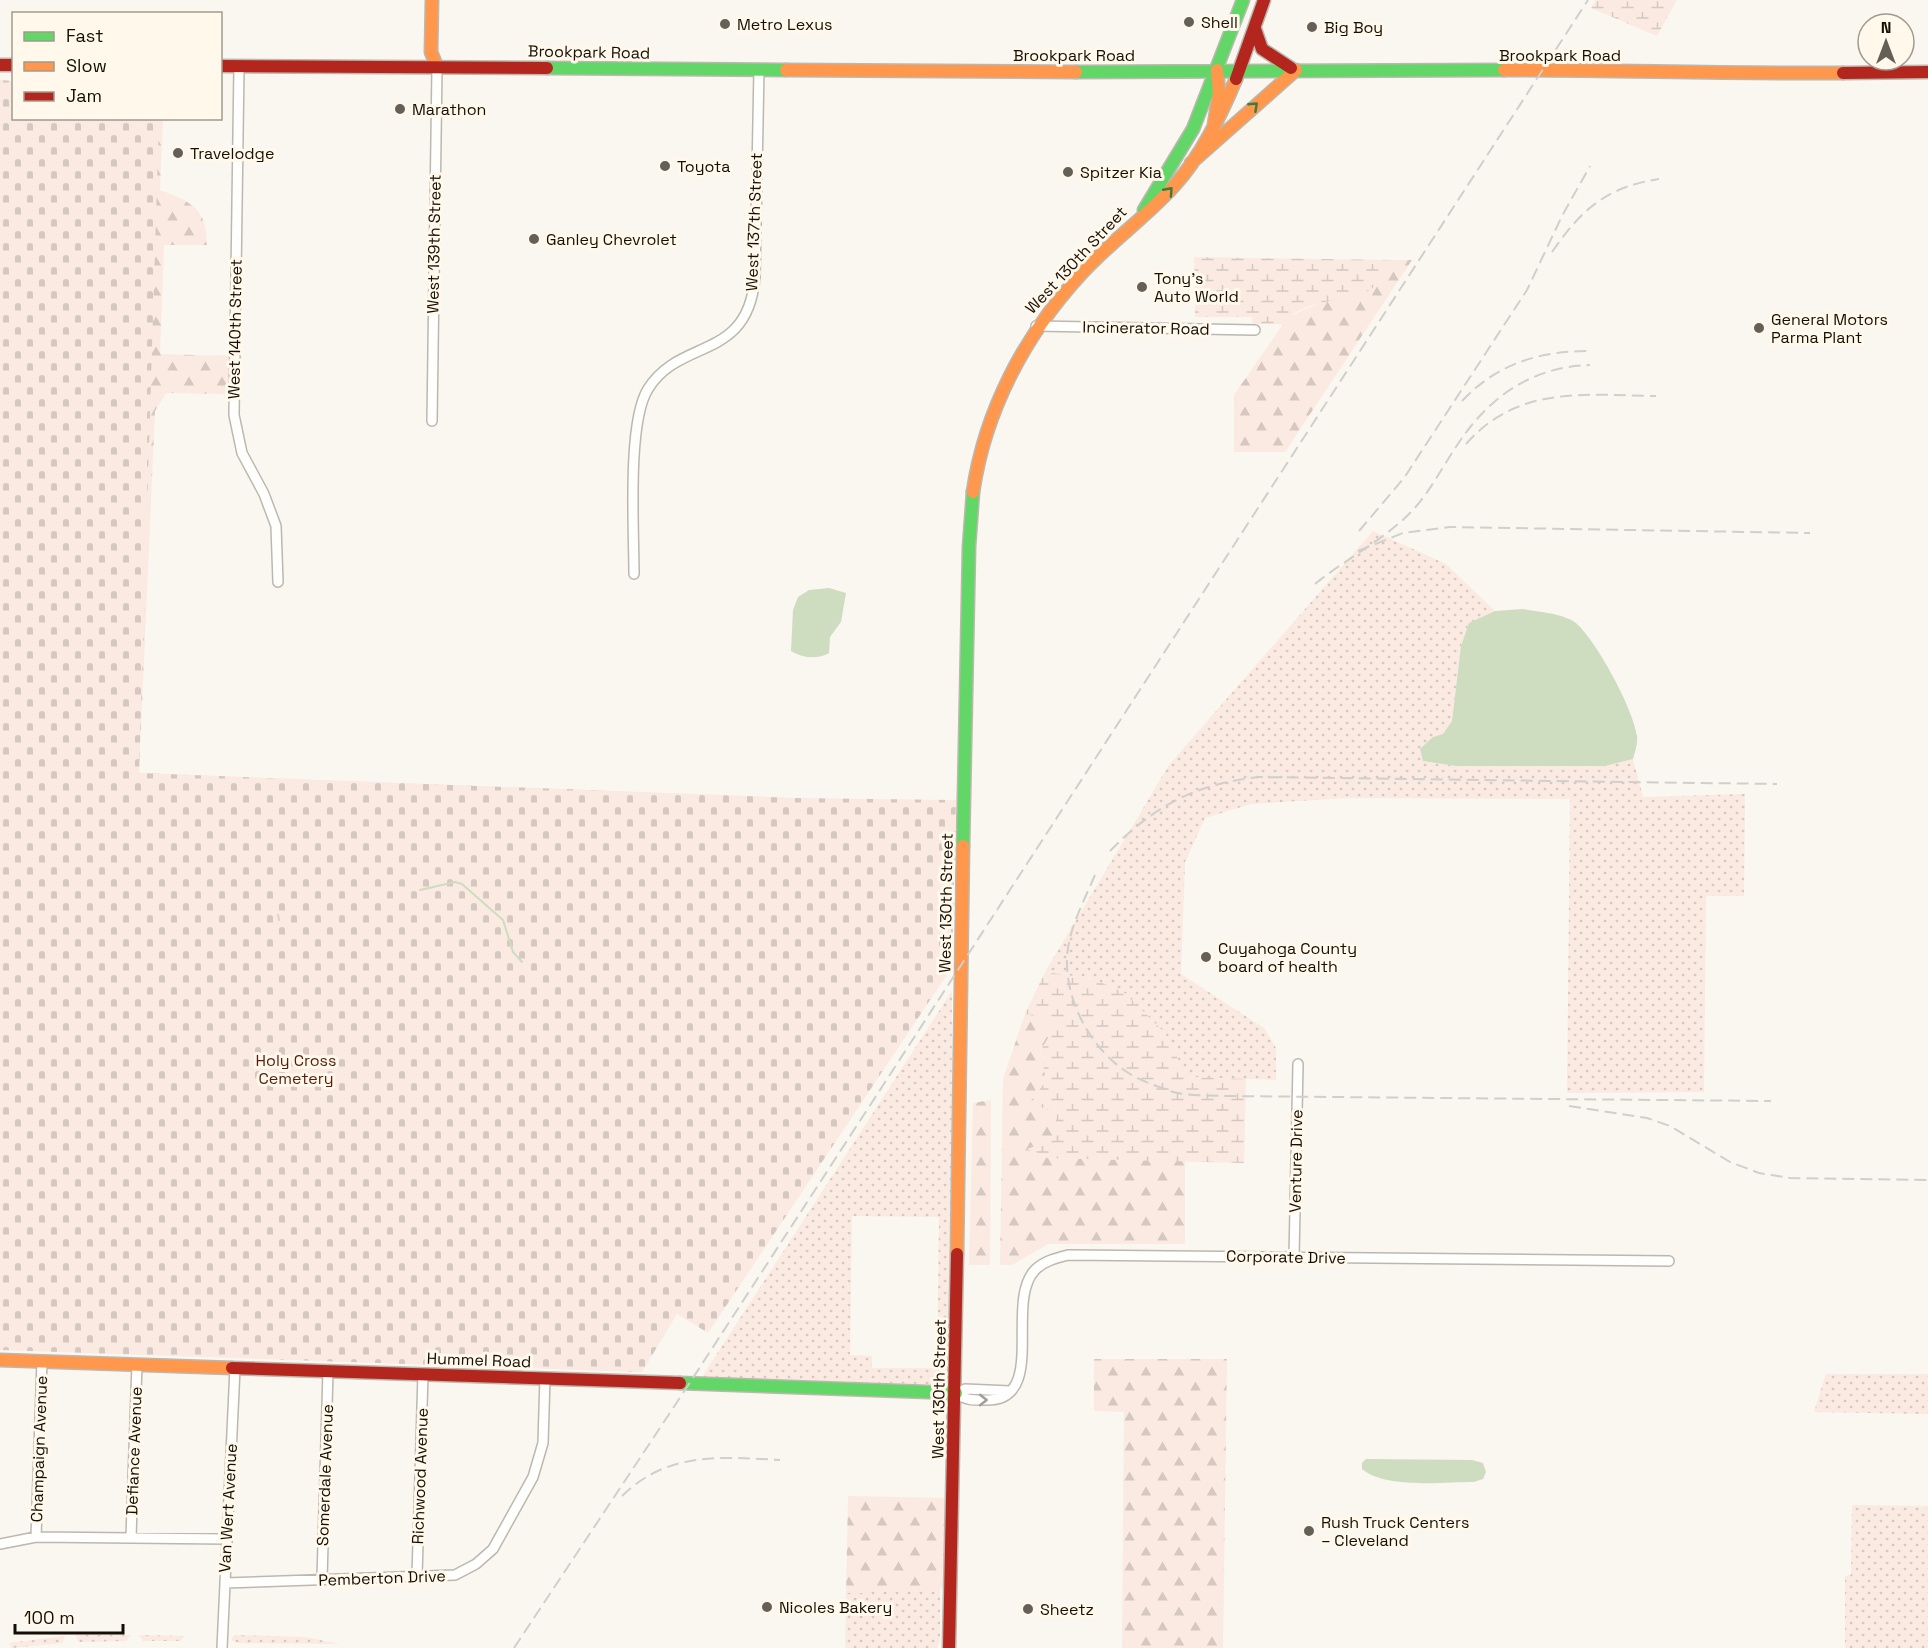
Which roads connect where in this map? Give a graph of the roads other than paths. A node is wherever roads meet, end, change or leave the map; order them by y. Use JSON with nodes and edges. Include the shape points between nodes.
{"nodes":[{"id":1,"x":432,"y":0,"type":"edge"},
{"id":2,"x":442,"y":0,"type":"edge"},
{"id":3,"x":1243,"y":0,"type":"edge"},
{"id":4,"x":1264,"y":0,"type":"edge"},
{"id":5,"x":1255,"y":29,"type":"junction"},
{"id":6,"x":222,"y":66,"type":"edge"},
{"id":7,"x":239,"y":66,"type":"junction"},
{"id":8,"x":436,"y":67,"type":"junction"},
{"id":9,"x":759,"y":69,"type":"junction"},
{"id":10,"x":1217,"y":70,"type":"junction"},
{"id":11,"x":1240,"y":70,"type":"junction"},
{"id":12,"x":1296,"y":70,"type":"junction"},
{"id":13,"x":1928,"y":72,"type":"edge"},
{"id":14,"x":1214,"y":125,"type":"junction"},
{"id":15,"x":1193,"y":129,"type":"junction"},
{"id":16,"x":1207,"y":139,"type":"junction"},
{"id":17,"x":1191,"y":163,"type":"junction"},
{"id":18,"x":1142,"y":213,"type":"junction"},
{"id":19,"x":1036,"y":326,"type":"junction"},
{"id":20,"x":1255,"y":330,"type":"dead end"},
{"id":21,"x":432,"y":421,"type":"dead end"},
{"id":22,"x":634,"y":574,"type":"dead end"},
{"id":23,"x":278,"y":582,"type":"dead end"},
{"id":24,"x":1298,"y":1064,"type":"dead end"},
{"id":25,"x":1294,"y":1257,"type":"junction"},
{"id":26,"x":1669,"y":1261,"type":"dead end"},
{"id":27,"x":0,"y":1360,"type":"edge"},
{"id":28,"x":42,"y":1361,"type":"junction"},
{"id":29,"x":137,"y":1364,"type":"junction"},
{"id":30,"x":235,"y":1368,"type":"junction"},
{"id":31,"x":328,"y":1371,"type":"junction"},
{"id":32,"x":423,"y":1374,"type":"junction"},
{"id":33,"x":545,"y":1378,"type":"junction"},
{"id":34,"x":956,"y":1393,"type":"junction"},
{"id":35,"x":36,"y":1538,"type":"junction"},
{"id":36,"x":131,"y":1538,"type":"junction"},
{"id":37,"x":227,"y":1539,"type":"junction"},
{"id":38,"x":0,"y":1544,"type":"edge"},
{"id":39,"x":417,"y":1577,"type":"junction"},
{"id":40,"x":322,"y":1579,"type":"junction"},
{"id":41,"x":225,"y":1583,"type":"junction"},
{"id":42,"x":222,"y":1648,"type":"edge"},
{"id":43,"x":949,"y":1648,"type":"edge"}],
"edges":[{"from":1,"to":8,"type":"main road","via":[[431,52]]},
{"from":2,"to":8,"type":"main road","via":[[441,52]]},
{"from":3,"to":10,"type":"main road","name":"West 130th Street"},
{"from":4,"to":5,"type":"main road","name":"West 130th Street"},
{"from":5,"to":11,"type":"main road","name":"West 130th Street"},
{"from":5,"to":12,"type":"main road","via":[[1259,48]]},
{"from":6,"to":7,"type":"main road","name":"Brookpark Road"},
{"from":7,"to":8,"type":"main road","name":"Brookpark Road"},
{"from":7,"to":23,"type":"street","name":"West 140th Street","via":[[234,415],[242,453],[276,526]]},
{"from":8,"to":9,"type":"main road","name":"Brookpark Road"},
{"from":8,"to":21,"type":"street","name":"West 139th Street"},
{"from":9,"to":10,"type":"main road","name":"Brookpark Road"},
{"from":9,"to":22,"type":"street","name":"West 137th Street","via":[[752,299],[725,338],[667,368],[642,399],[636,430]]},
{"from":10,"to":11,"type":"main road","name":"Brookpark Road"},
{"from":10,"to":14,"type":"main road","via":[[1219,93]]},
{"from":10,"to":15,"type":"main road","name":"West 130th Street"},
{"from":11,"to":12,"type":"main road","name":"Brookpark Road"},
{"from":11,"to":14,"type":"main road","name":"West 130th Street"},
{"from":12,"to":13,"type":"main road","name":"Brookpark Road"},
{"from":17,"to":12,"type":"main road","one_way":true},
{"from":14,"to":16,"type":"main road","name":"West 130th Street"},
{"from":15,"to":16,"type":"main road"},
{"from":15,"to":18,"type":"main road","name":"West 130th Street"},
{"from":16,"to":17,"type":"main road","name":"West 130th Street"},
{"from":18,"to":17,"type":"main road","name":"West 130th Street","one_way":true,"via":[[1165,197]]},
{"from":18,"to":19,"type":"main road","name":"West 130th Street"},
{"from":19,"to":20,"type":"street","name":"Incinerator Road"},
{"from":19,"to":34,"type":"main road","name":"West 130th Street","via":[[1005,382],[987,430],[971,502]]},
{"from":24,"to":25,"type":"street","name":"Venture Drive"},
{"from":25,"to":26,"type":"street","name":"Corporate Drive"},
{"from":25,"to":34,"type":"street","name":"Corporate Drive","via":[[1068,1254],[1053,1258],[1034,1271],[1023,1290],[1022,1368],[1015,1387],[1010,1391],[965,1389]]},
{"from":27,"to":28,"type":"main road","name":"Hummel Road"},
{"from":28,"to":29,"type":"main road","name":"Hummel Road"},
{"from":28,"to":35,"type":"street","name":"Champaign Avenue"},
{"from":29,"to":30,"type":"main road","name":"Hummel Road"},
{"from":29,"to":36,"type":"street","name":"Defiance Avenue"},
{"from":30,"to":31,"type":"main road","name":"Hummel Road"},
{"from":30,"to":37,"type":"street","name":"Van Wert Avenue"},
{"from":31,"to":32,"type":"main road","name":"Hummel Road"},
{"from":31,"to":40,"type":"street","name":"Somerdale Avenue"},
{"from":32,"to":33,"type":"main road","name":"Hummel Road"},
{"from":32,"to":39,"type":"street","name":"Richwood Avenue"},
{"from":33,"to":34,"type":"main road","name":"Hummel Road"},
{"from":33,"to":39,"type":"street","name":"Pemberton Drive","via":[[543,1443],[533,1477],[493,1549],[455,1575]]},
{"from":34,"to":43,"type":"main road","name":"West 130th Street"},
{"from":35,"to":36,"type":"street"},
{"from":35,"to":38,"type":"street"},
{"from":36,"to":37,"type":"street"},
{"from":37,"to":41,"type":"street","name":"Van Wert Avenue"},
{"from":39,"to":40,"type":"street","name":"Pemberton Drive"},
{"from":40,"to":41,"type":"street","name":"Pemberton Drive"},
{"from":41,"to":42,"type":"street","name":"Van Wert Avenue"}]}
